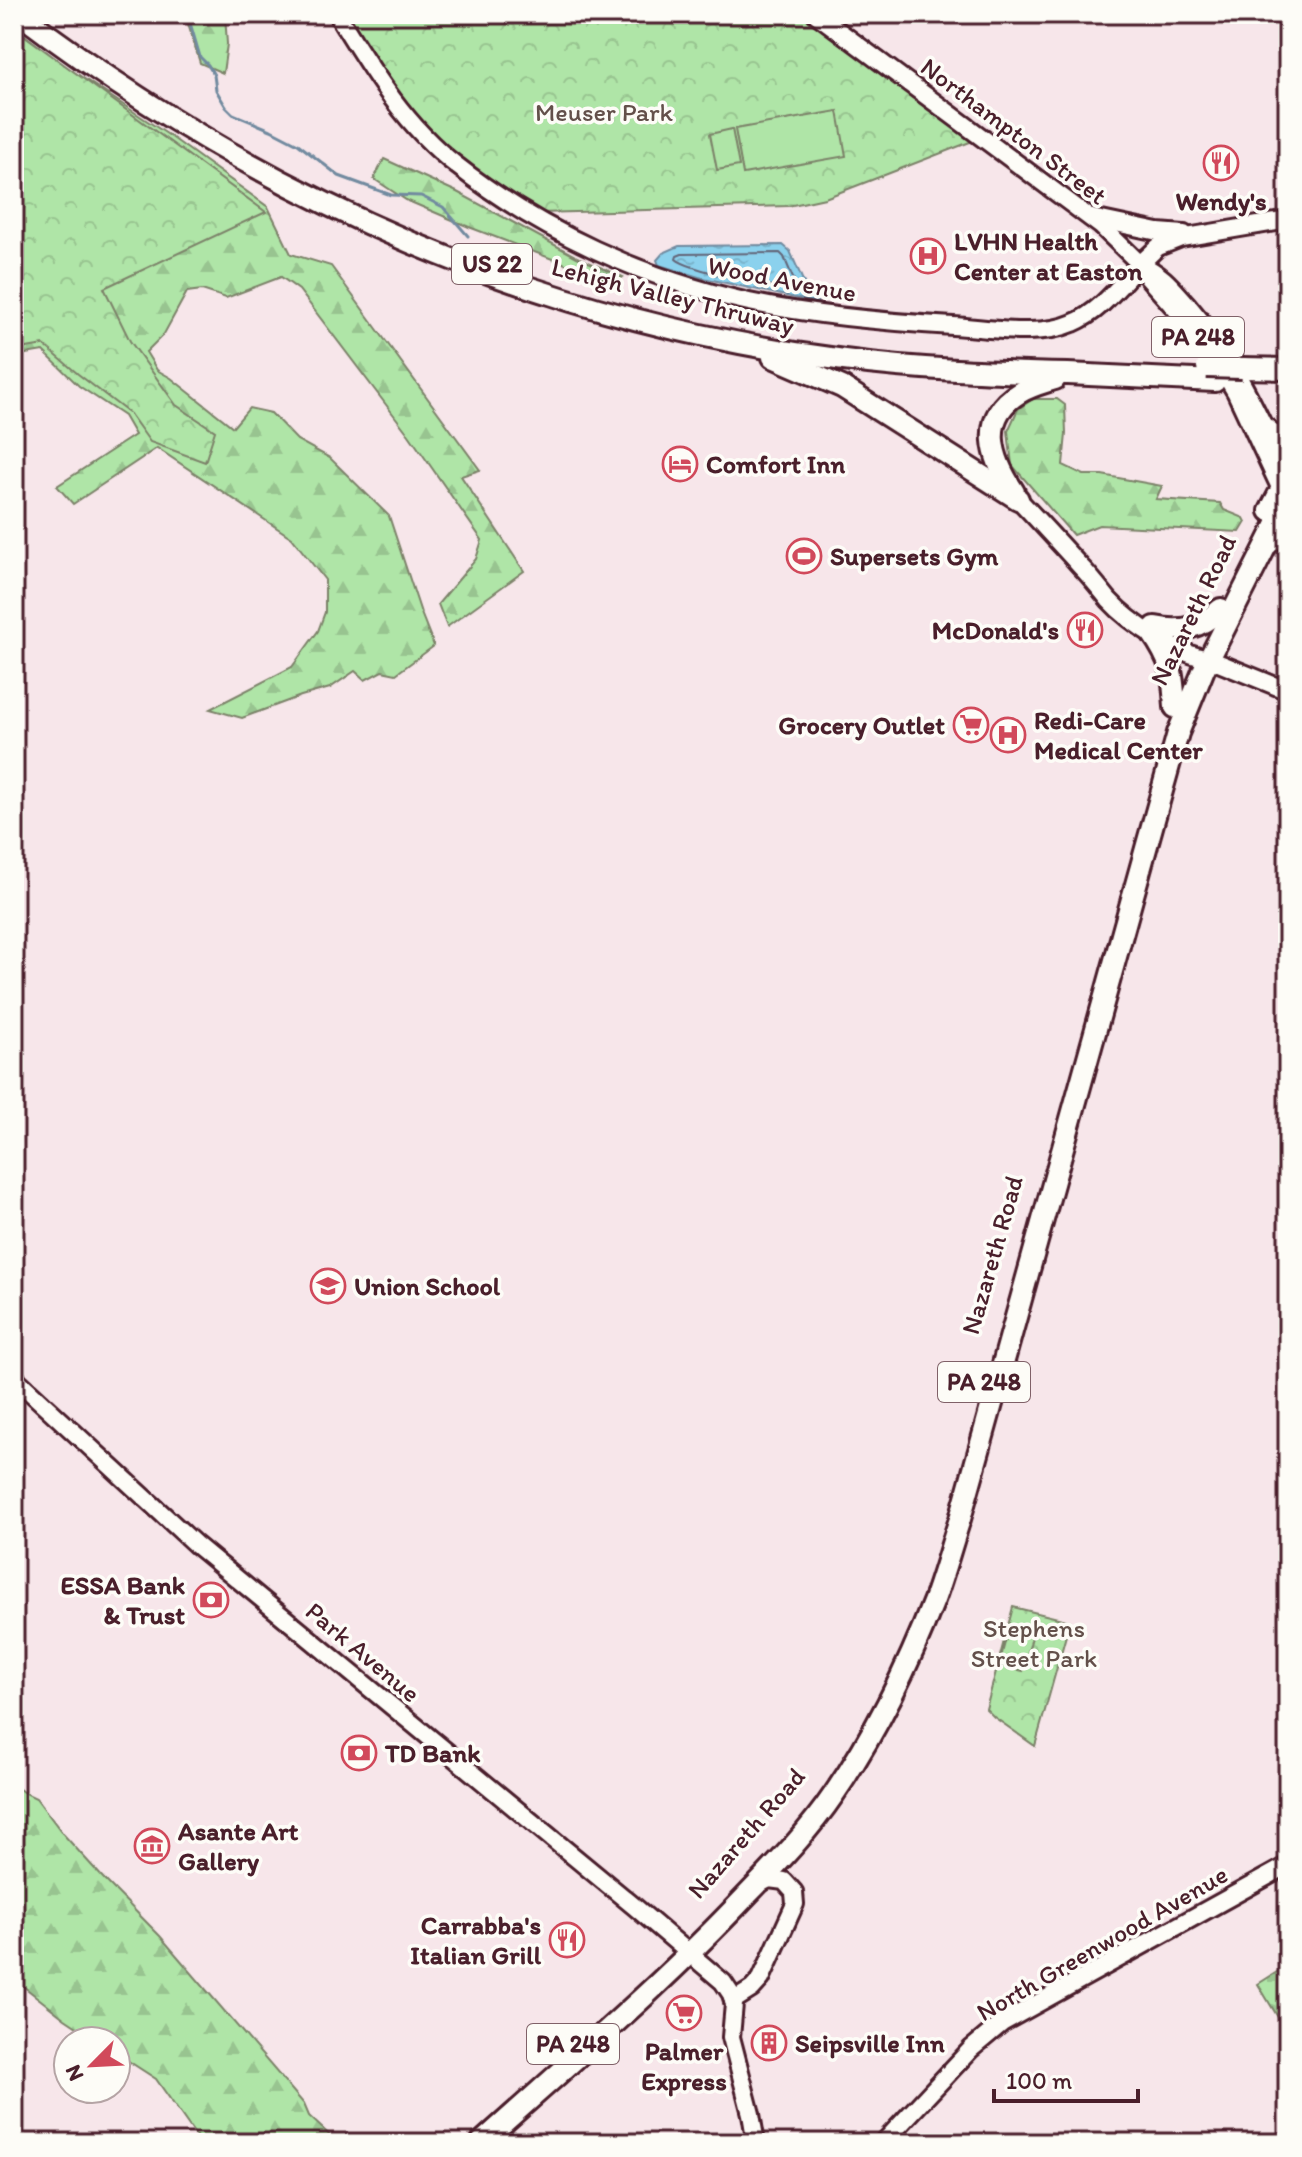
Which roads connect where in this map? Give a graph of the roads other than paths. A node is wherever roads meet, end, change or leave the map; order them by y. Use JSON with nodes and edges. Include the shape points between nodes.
{"nodes":[{"id":1,"x":20,"y":14,"type":"edge"},
{"id":2,"x":38,"y":14,"type":"edge"},
{"id":3,"x":337,"y":14,"type":"edge"},
{"id":4,"x":816,"y":14,"type":"edge"},
{"id":5,"x":1088,"y":217,"type":"junction"},
{"id":6,"x":1288,"y":220,"type":"edge"},
{"id":7,"x":1193,"y":235,"type":"junction"},
{"id":8,"x":1140,"y":264,"type":"junction"},
{"id":9,"x":736,"y":342,"type":"junction"},
{"id":10,"x":1288,"y":369,"type":"edge"},
{"id":11,"x":1071,"y":374,"type":"junction"},
{"id":12,"x":1211,"y":374,"type":"junction"},
{"id":13,"x":1246,"y":375,"type":"junction"},
{"id":14,"x":1288,"y":383,"type":"edge"},
{"id":15,"x":1266,"y":429,"type":"junction"},
{"id":16,"x":1288,"y":442,"type":"edge"},
{"id":17,"x":1287,"y":494,"type":"edge"},
{"id":18,"x":1018,"y":499,"type":"junction"},
{"id":19,"x":1288,"y":536,"type":"edge"},
{"id":20,"x":1266,"y":547,"type":"junction"},
{"id":21,"x":1221,"y":609,"type":"junction"},
{"id":22,"x":1154,"y":630,"type":"junction"},
{"id":23,"x":1202,"y":655,"type":"junction"},
{"id":24,"x":1288,"y":691,"type":"edge"},
{"id":25,"x":1175,"y":707,"type":"junction"},
{"id":26,"x":14,"y":1377,"type":"edge"},
{"id":27,"x":1288,"y":1865,"type":"edge"},
{"id":28,"x":756,"y":1885,"type":"junction"},
{"id":29,"x":685,"y":1950,"type":"junction"},
{"id":30,"x":767,"y":1966,"type":"junction"},
{"id":31,"x":717,"y":1977,"type":"junction"},
{"id":32,"x":733,"y":2001,"type":"junction"},
{"id":33,"x":468,"y":2143,"type":"edge"},
{"id":34,"x":481,"y":2143,"type":"edge"},
{"id":35,"x":756,"y":2143,"type":"edge"},
{"id":36,"x":883,"y":2143,"type":"edge"}],
"edges":[{"from":1,"to":9,"type":"highway","name":"Lehigh Valley Thruway","number":"US 22","via":[[194,133],[373,227],[531,289]]},
{"from":2,"to":12,"type":"highway","name":"Lehigh Valley Thruway","number":"US 22","via":[[155,97],[292,176],[435,242],[585,294],[738,332],[855,350]]},
{"from":3,"to":8,"type":"main road","name":"Wood Avenue","via":[[399,108],[455,165],[563,233],[678,282],[810,312],[1037,330],[1088,315]]},
{"from":4,"to":5,"type":"main road","name":"Northampton Street","number":"PA 248"},
{"from":5,"to":7,"type":"main road"},
{"from":5,"to":8,"type":"main road","name":"Northampton Street","number":"PA 248"},
{"from":6,"to":7,"type":"main road","name":"Wood Avenue"},
{"from":7,"to":8,"type":"main road","name":"Wood Avenue","via":[[1158,247]]},
{"from":8,"to":15,"type":"main road","name":"Northampton Street","number":"PA 248","via":[[1156,271],[1221,347]]},
{"from":8,"to":17,"type":"main road","name":"Northampton Street","number":"PA 248","via":[[1223,371]]},
{"from":9,"to":11,"type":"highway","name":"Lehigh Valley Thruway","number":"US 22","via":[[896,366]]},
{"from":9,"to":18,"type":"highway","via":[[842,387]]},
{"from":10,"to":13,"type":"highway","name":"Lehigh Valley Thruway","number":"US 22"},
{"from":11,"to":12,"type":"highway","name":"Lehigh Valley Thruway","number":"US 22"},
{"from":11,"to":18,"type":"highway","via":[[1024,390],[999,414],[994,454]]},
{"from":12,"to":13,"type":"highway","name":"Lehigh Valley Thruway","number":"US 22","bridge":true},
{"from":13,"to":14,"type":"highway","name":"Lehigh Valley Thruway","number":"US 22"},
{"from":15,"to":16,"type":"highway"},
{"from":15,"to":17,"type":"main road","name":"Northampton Street","number":"PA 248"},
{"from":17,"to":20,"type":"highway","name":"Nazareth Road","number":"PA 248"},
{"from":17,"to":21,"type":"highway","name":"Nazareth Road","number":"PA 248"},
{"from":18,"to":22,"type":"main road","via":[[1110,600]]},
{"from":19,"to":20,"type":"main road"},
{"from":20,"to":23,"type":"highway","name":"Nazareth Road","number":"PA 248"},
{"from":21,"to":22,"type":"highway","via":[[1189,629]]},
{"from":21,"to":23,"type":"highway","name":"Nazareth Road","number":"PA 248"},
{"from":22,"to":23,"type":"main road"},
{"from":22,"to":25,"type":"highway","via":[[1171,667]]},
{"from":23,"to":24,"type":"main road"},
{"from":23,"to":25,"type":"highway","name":"Nazareth Road","number":"PA 248"},
{"from":23,"to":28,"type":"highway","name":"Nazareth Road","number":"PA 248","via":[[935,1597],[863,1749],[823,1810]]},
{"from":25,"to":29,"type":"highway","name":"Nazareth Road","number":"PA 248","via":[[917,1604],[876,1697],[824,1785]]},
{"from":26,"to":29,"type":"main road","name":"Park Avenue","via":[[195,1544]]},
{"from":27,"to":36,"type":"main road","name":"North Greenwood Avenue","via":[[1002,2023]]},
{"from":28,"to":29,"type":"highway","name":"Nazareth Road","number":"PA 248"},
{"from":28,"to":30,"type":"main road","via":[[781,1880],[795,1897]]},
{"from":29,"to":31,"type":"main road","name":"Park Avenue"},
{"from":29,"to":33,"type":"highway","name":"Nazareth Road","number":"PA 248"},
{"from":29,"to":34,"type":"highway","name":"Nazareth Road","number":"PA 248"},
{"from":30,"to":31,"type":"main road","via":[[740,1982]]},
{"from":30,"to":32,"type":"main road","via":[[760,1982]]},
{"from":31,"to":32,"type":"main road","name":"Park Avenue"},
{"from":32,"to":35,"type":"main road","via":[[731,2035]]}]}
